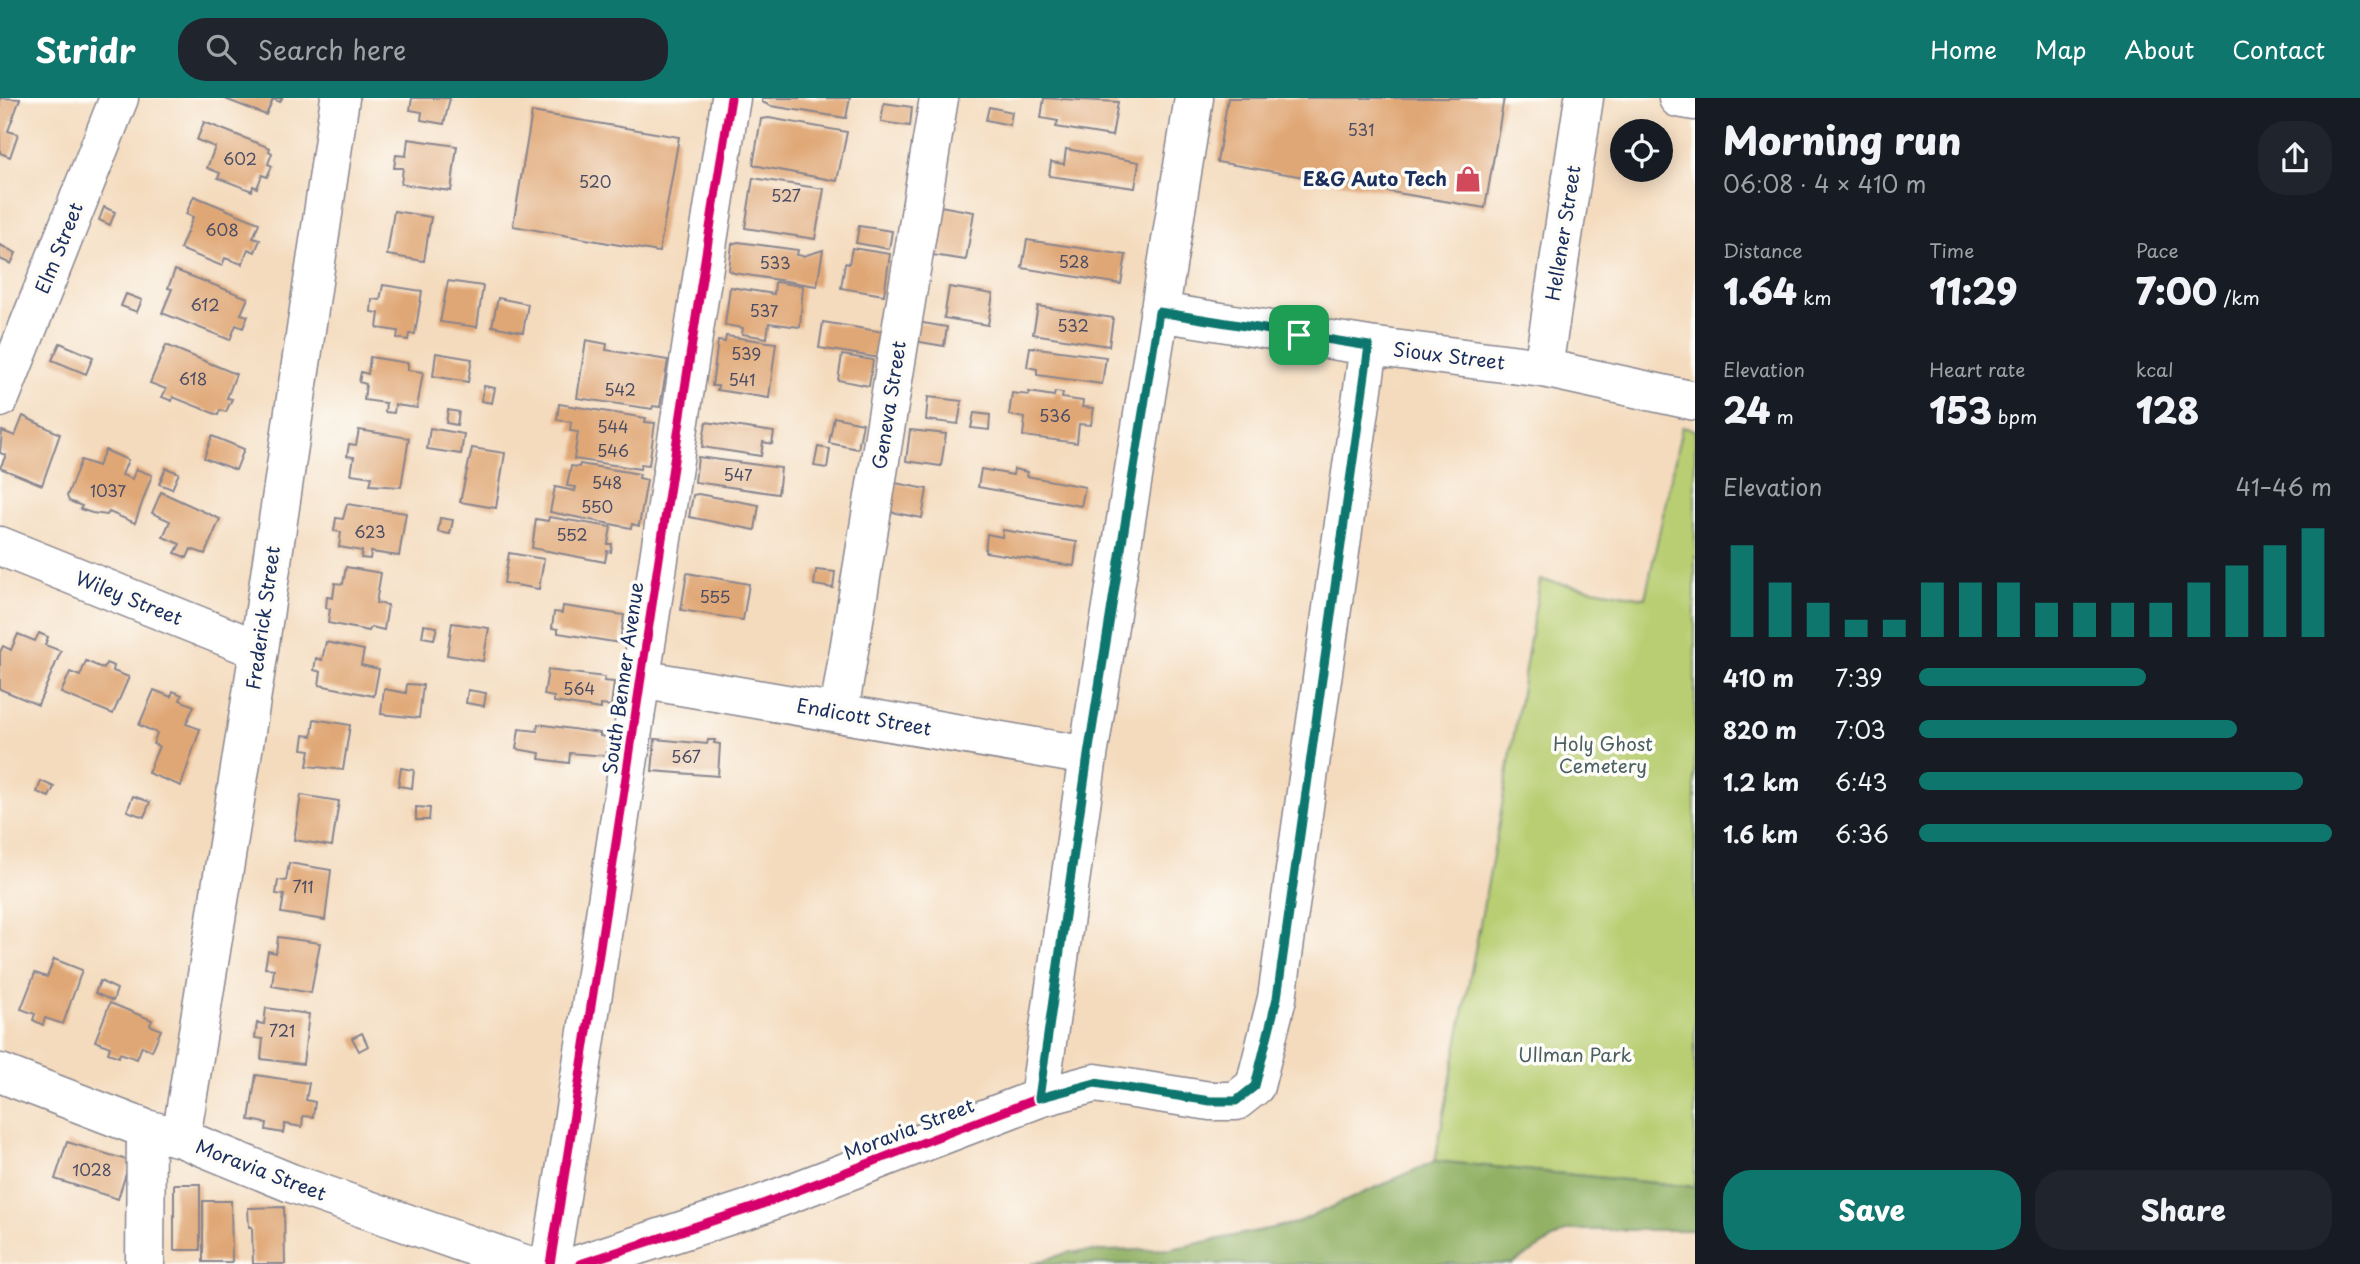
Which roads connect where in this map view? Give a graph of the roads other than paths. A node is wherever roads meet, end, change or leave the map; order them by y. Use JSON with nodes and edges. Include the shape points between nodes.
{"nodes":[{"id":1,"x":119,"y":98,"type":"edge"},
{"id":2,"x":340,"y":98,"type":"edge"},
{"id":3,"x":731,"y":98,"type":"edge"},
{"id":4,"x":939,"y":98,"type":"edge"},
{"id":5,"x":1194,"y":98,"type":"edge"},
{"id":6,"x":1584,"y":98,"type":"edge"},
{"id":7,"x":1678,"y":98,"type":"edge"},
{"id":8,"x":1695,"y":101,"type":"edge"},
{"id":9,"x":1159,"y":312,"type":"junction"},
{"id":10,"x":1369,"y":346,"type":"junction"},
{"id":11,"x":1543,"y":368,"type":"junction"},
{"id":12,"x":0,"y":398,"type":"edge"},
{"id":13,"x":1695,"y":401,"type":"edge"},
{"id":14,"x":0,"y":546,"type":"edge"},
{"id":15,"x":259,"y":650,"type":"junction"},
{"id":16,"x":640,"y":678,"type":"junction"},
{"id":17,"x":839,"y":712,"type":"junction"},
{"id":18,"x":1088,"y":755,"type":"junction"},
{"id":19,"x":0,"y":1073,"type":"edge"},
{"id":20,"x":1039,"y":1098,"type":"junction"},
{"id":21,"x":164,"y":1133,"type":"junction"},
{"id":22,"x":145,"y":1264,"type":"edge"},
{"id":23,"x":524,"y":1264,"type":"edge"},
{"id":24,"x":550,"y":1264,"type":"edge"},
{"id":25,"x":580,"y":1264,"type":"edge"}],
"edges":[{"from":1,"to":12,"type":"street","name":"Elm Street"},
{"from":2,"to":15,"type":"street","name":"Frederick Street"},
{"from":3,"to":16,"type":"street","name":"South Benner Avenue"},
{"from":4,"to":17,"type":"street","name":"Geneva Street"},
{"from":5,"to":9,"type":"street"},
{"from":6,"to":11,"type":"street","name":"Hellener Street"},
{"from":7,"to":8,"type":"street"},
{"from":9,"to":10,"type":"street","name":"Sioux Street"},
{"from":9,"to":18,"type":"street"},
{"from":10,"to":11,"type":"street","name":"Sioux Street"},
{"from":10,"to":20,"type":"street","name":"Moravia Street","via":[[1277,998],[1255,1086],[1236,1101],[1095,1083]]},
{"from":11,"to":13,"type":"street","name":"Sioux Street"},
{"from":14,"to":15,"type":"street","name":"Wiley Street"},
{"from":15,"to":21,"type":"street","name":"Frederick Street"},
{"from":16,"to":17,"type":"street","name":"Endicott Street"},
{"from":16,"to":24,"type":"street","name":"South Benner Avenue","via":[[598,976]]},
{"from":17,"to":18,"type":"street","name":"Endicott Street"},
{"from":18,"to":20,"type":"street"},
{"from":19,"to":21,"type":"street","name":"Moravia Street"},
{"from":20,"to":25,"type":"street","name":"Moravia Street","via":[[752,1208]]},
{"from":21,"to":22,"type":"street","name":"Frederick Street"},
{"from":21,"to":23,"type":"street","name":"Moravia Street","via":[[291,1183]]}]}
